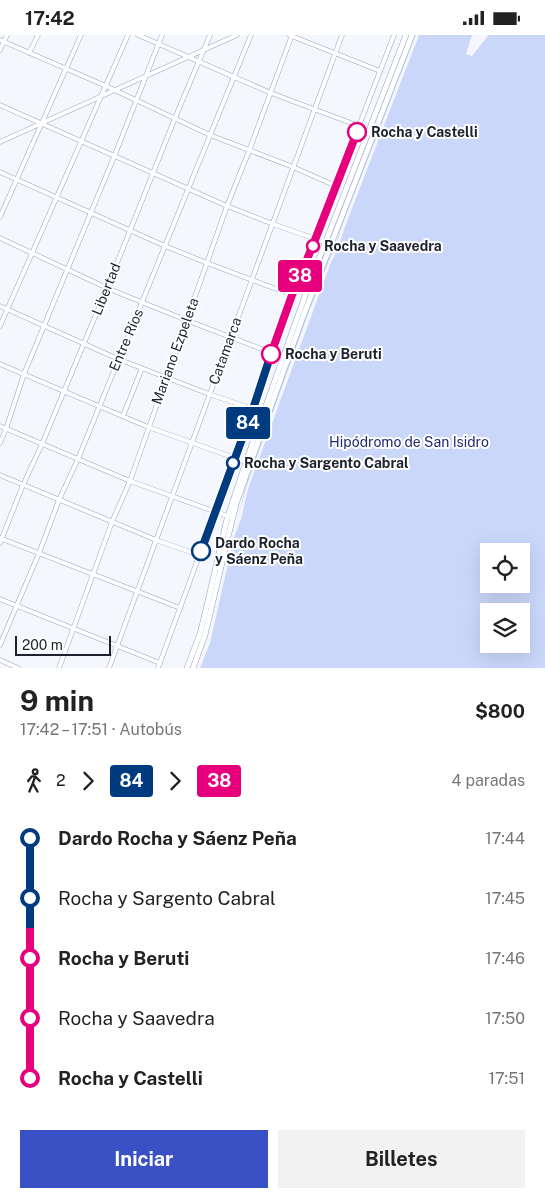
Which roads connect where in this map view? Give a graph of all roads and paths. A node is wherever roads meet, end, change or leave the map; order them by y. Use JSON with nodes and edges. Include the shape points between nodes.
{"nodes":[{"id":1,"x":6,"y":35,"type":"edge"},
{"id":2,"x":38,"y":35,"type":"edge"},
{"id":3,"x":81,"y":35,"type":"edge"},
{"id":4,"x":128,"y":35,"type":"edge"},
{"id":5,"x":138,"y":35,"type":"edge"},
{"id":6,"x":162,"y":35,"type":"edge"},
{"id":7,"x":210,"y":35,"type":"edge"},
{"id":8,"x":237,"y":35,"type":"edge"},
{"id":9,"x":251,"y":35,"type":"edge"},
{"id":10,"x":291,"y":35,"type":"edge"},
{"id":11,"x":342,"y":35,"type":"edge"},
{"id":12,"x":394,"y":35,"type":"edge"},
{"id":13,"x":406,"y":35,"type":"edge"},
{"id":14,"x":412,"y":35,"type":"edge"},
{"id":15,"x":2,"y":41,"type":"edge"},
{"id":16,"x":158,"y":44,"type":"junction"},
{"id":17,"x":0,"y":50,"type":"edge"},
{"id":18,"x":203,"y":50,"type":"junction"},
{"id":19,"x":30,"y":53,"type":"junction"},
{"id":20,"x":335,"y":53,"type":"junction"},
{"id":21,"x":188,"y":57,"type":"junction"},
{"id":22,"x":198,"y":62,"type":"junction"},
{"id":23,"x":66,"y":69,"type":"junction"},
{"id":24,"x":380,"y":71,"type":"junction"},
{"id":25,"x":146,"y":76,"type":"junction"},
{"id":26,"x":234,"y":78,"type":"junction"},
{"id":27,"x":106,"y":86,"type":"junction"},
{"id":28,"x":115,"y":91,"type":"junction"},
{"id":29,"x":270,"y":93,"type":"junction"},
{"id":30,"x":102,"y":96,"type":"junction"},
{"id":31,"x":136,"y":101,"type":"junction"},
{"id":32,"x":0,"y":105,"type":"edge"},
{"id":33,"x":314,"y":110,"type":"junction"},
{"id":34,"x":175,"y":118,"type":"junction"},
{"id":35,"x":41,"y":124,"type":"junction"},
{"id":36,"x":359,"y":126,"type":"junction"},
{"id":37,"x":210,"y":135,"type":"junction"},
{"id":38,"x":0,"y":142,"type":"edge"},
{"id":39,"x":82,"y":142,"type":"junction"},
{"id":40,"x":249,"y":151,"type":"junction"},
{"id":41,"x":114,"y":157,"type":"junction"},
{"id":42,"x":293,"y":167,"type":"junction"},
{"id":43,"x":0,"y":172,"type":"edge"},
{"id":44,"x":154,"y":174,"type":"junction"},
{"id":45,"x":17,"y":180,"type":"junction"},
{"id":46,"x":336,"y":186,"type":"junction"},
{"id":47,"x":188,"y":189,"type":"junction"},
{"id":48,"x":57,"y":197,"type":"junction"},
{"id":49,"x":227,"y":207,"type":"junction"},
{"id":50,"x":91,"y":213,"type":"junction"},
{"id":51,"x":0,"y":217,"type":"edge"},
{"id":52,"x":273,"y":224,"type":"junction"},
{"id":53,"x":130,"y":230,"type":"junction"},
{"id":54,"x":0,"y":238,"type":"edge"},
{"id":55,"x":315,"y":239,"type":"junction"},
{"id":56,"x":328,"y":243,"type":"junction"},
{"id":57,"x":165,"y":246,"type":"junction"},
{"id":58,"x":32,"y":252,"type":"junction"},
{"id":59,"x":207,"y":263,"type":"junction"},
{"id":60,"x":67,"y":269,"type":"junction"},
{"id":61,"x":252,"y":279,"type":"junction"},
{"id":62,"x":107,"y":288,"type":"junction"},
{"id":63,"x":292,"y":295,"type":"junction"},
{"id":64,"x":142,"y":302,"type":"junction"},
{"id":65,"x":0,"y":306,"type":"edge"},
{"id":66,"x":7,"y":309,"type":"junction"},
{"id":67,"x":186,"y":320,"type":"junction"},
{"id":68,"x":44,"y":325,"type":"junction"},
{"id":69,"x":0,"y":326,"type":"edge"},
{"id":70,"x":231,"y":336,"type":"junction"},
{"id":71,"x":84,"y":343,"type":"junction"},
{"id":72,"x":272,"y":353,"type":"junction"},
{"id":73,"x":118,"y":359,"type":"junction"},
{"id":74,"x":0,"y":364,"type":"edge"},
{"id":75,"x":142,"y":368,"type":"junction"},
{"id":76,"x":24,"y":374,"type":"junction"},
{"id":77,"x":166,"y":378,"type":"junction"},
{"id":78,"x":63,"y":391,"type":"junction"},
{"id":79,"x":209,"y":395,"type":"junction"},
{"id":80,"x":99,"y":406,"type":"junction"},
{"id":81,"x":253,"y":409,"type":"junction"},
{"id":82,"x":123,"y":416,"type":"junction"},
{"id":83,"x":0,"y":426,"type":"edge"},
{"id":84,"x":148,"y":427,"type":"junction"},
{"id":85,"x":6,"y":429,"type":"junction"},
{"id":86,"x":192,"y":442,"type":"junction"},
{"id":87,"x":0,"y":443,"type":"edge"},
{"id":88,"x":42,"y":444,"type":"junction"},
{"id":89,"x":235,"y":458,"type":"junction"},
{"id":90,"x":78,"y":459,"type":"junction"},
{"id":91,"x":0,"y":475,"type":"edge"},
{"id":92,"x":130,"y":481,"type":"junction"},
{"id":93,"x":23,"y":485,"type":"junction"},
{"id":94,"x":172,"y":496,"type":"junction"},
{"id":95,"x":59,"y":500,"type":"junction"},
{"id":96,"x":216,"y":511,"type":"junction"},
{"id":97,"x":230,"y":517,"type":"junction"},
{"id":98,"x":112,"y":522,"type":"junction"},
{"id":99,"x":1,"y":540,"type":"edge"},
{"id":100,"x":156,"y":540,"type":"junction"},
{"id":101,"x":39,"y":553,"type":"junction"},
{"id":102,"x":199,"y":555,"type":"junction"},
{"id":103,"x":93,"y":575,"type":"junction"},
{"id":104,"x":137,"y":592,"type":"junction"},
{"id":105,"x":0,"y":599,"type":"edge"},
{"id":106,"x":16,"y":605,"type":"junction"},
{"id":107,"x":180,"y":608,"type":"junction"},
{"id":108,"x":73,"y":629,"type":"junction"},
{"id":109,"x":0,"y":645,"type":"edge"},
{"id":110,"x":117,"y":646,"type":"junction"},
{"id":111,"x":0,"y":660,"type":"edge"},
{"id":112,"x":159,"y":666,"type":"edge"},
{"id":113,"x":18,"y":668,"type":"edge"},
{"id":114,"x":59,"y":668,"type":"edge"},
{"id":115,"x":109,"y":668,"type":"edge"},
{"id":116,"x":187,"y":668,"type":"edge"},
{"id":117,"x":193,"y":668,"type":"edge"}],
"edges":[{"from":1,"to":15,"type":"street"},
{"from":2,"to":19,"type":"street"},
{"from":3,"to":23,"type":"street"},
{"from":4,"to":27,"type":"street"},
{"from":5,"to":16,"type":"street"},
{"from":6,"to":16,"type":"street"},
{"from":7,"to":18,"type":"street","name":"Libertad"},
{"from":8,"to":18,"type":"street"},
{"from":9,"to":26,"type":"street","name":"Entre Ríos"},
{"from":10,"to":20,"type":"street"},
{"from":10,"to":29,"type":"street","name":"Mariano Ezpeleta"},
{"from":11,"to":20,"type":"street","name":"Catamarca"},
{"from":12,"to":24,"type":"street"},
{"from":13,"to":56,"type":"main road"},
{"from":14,"to":56,"type":"main road"},
{"from":15,"to":17,"type":"street"},
{"from":15,"to":19,"type":"street"},
{"from":16,"to":21,"type":"street"},
{"from":16,"to":25,"type":"street"},
{"from":18,"to":21,"type":"street"},
{"from":18,"to":22,"type":"street","name":"Libertad"},
{"from":19,"to":23,"type":"street"},
{"from":20,"to":24,"type":"street"},
{"from":20,"to":33,"type":"street","name":"Catamarca"},
{"from":21,"to":22,"type":"street"},
{"from":21,"to":25,"type":"street"},
{"from":22,"to":26,"type":"street"},
{"from":22,"to":34,"type":"street","name":"Libertad"},
{"from":23,"to":27,"type":"street"},
{"from":23,"to":35,"type":"street"},
{"from":24,"to":36,"type":"street"},
{"from":25,"to":28,"type":"street"},
{"from":25,"to":31,"type":"street"},
{"from":26,"to":29,"type":"street"},
{"from":26,"to":37,"type":"street","name":"Entre Ríos"},
{"from":27,"to":28,"type":"street"},
{"from":27,"to":30,"type":"street"},
{"from":28,"to":30,"type":"street"},
{"from":28,"to":31,"type":"street"},
{"from":29,"to":33,"type":"street"},
{"from":29,"to":40,"type":"street","name":"Mariano Ezpeleta"},
{"from":30,"to":35,"type":"street"},
{"from":30,"to":39,"type":"street"},
{"from":31,"to":34,"type":"street"},
{"from":31,"to":41,"type":"street"},
{"from":32,"to":35,"type":"street"},
{"from":33,"to":36,"type":"street"},
{"from":33,"to":42,"type":"street","name":"Catamarca"},
{"from":34,"to":37,"type":"street"},
{"from":34,"to":44,"type":"street","name":"Libertad"},
{"from":35,"to":38,"type":"street"},
{"from":35,"to":39,"type":"street"},
{"from":35,"to":45,"type":"street"},
{"from":36,"to":46,"type":"street"},
{"from":37,"to":40,"type":"street"},
{"from":37,"to":47,"type":"street","name":"Entre Ríos"},
{"from":39,"to":41,"type":"street"},
{"from":39,"to":48,"type":"street"},
{"from":40,"to":42,"type":"street"},
{"from":40,"to":49,"type":"street","name":"Mariano Ezpeleta"},
{"from":41,"to":44,"type":"street"},
{"from":41,"to":50,"type":"street"},
{"from":42,"to":46,"type":"street"},
{"from":42,"to":52,"type":"street","name":"Catamarca"},
{"from":43,"to":45,"type":"street"},
{"from":44,"to":47,"type":"street"},
{"from":44,"to":53,"type":"street","name":"Libertad"},
{"from":45,"to":48,"type":"street"},
{"from":45,"to":51,"type":"street"},
{"from":46,"to":55,"type":"street"},
{"from":47,"to":49,"type":"street"},
{"from":47,"to":57,"type":"street","name":"Entre Ríos"},
{"from":48,"to":50,"type":"street"},
{"from":48,"to":58,"type":"street"},
{"from":49,"to":52,"type":"street"},
{"from":49,"to":59,"type":"street","name":"Mariano Ezpeleta"},
{"from":50,"to":53,"type":"street"},
{"from":50,"to":60,"type":"street"},
{"from":52,"to":55,"type":"street"},
{"from":52,"to":61,"type":"street","name":"Catamarca"},
{"from":53,"to":57,"type":"street"},
{"from":53,"to":62,"type":"street","name":"Libertad"},
{"from":54,"to":58,"type":"street"},
{"from":55,"to":56,"type":"street"},
{"from":55,"to":63,"type":"street"},
{"from":56,"to":97,"type":"main road"},
{"from":57,"to":59,"type":"street"},
{"from":57,"to":64,"type":"street","name":"Entre Ríos"},
{"from":58,"to":60,"type":"street"},
{"from":58,"to":66,"type":"street"},
{"from":59,"to":61,"type":"street"},
{"from":59,"to":67,"type":"street","name":"Mariano Ezpeleta"},
{"from":60,"to":62,"type":"street"},
{"from":60,"to":68,"type":"street"},
{"from":61,"to":63,"type":"street"},
{"from":61,"to":70,"type":"street","name":"Catamarca"},
{"from":62,"to":64,"type":"street"},
{"from":62,"to":71,"type":"street","name":"Libertad"},
{"from":63,"to":72,"type":"street"},
{"from":64,"to":67,"type":"street"},
{"from":64,"to":73,"type":"street","name":"Entre Ríos"},
{"from":65,"to":66,"type":"street"},
{"from":66,"to":68,"type":"street"},
{"from":66,"to":69,"type":"street"},
{"from":67,"to":70,"type":"street"},
{"from":67,"to":77,"type":"street","name":"Mariano Ezpeleta"},
{"from":68,"to":71,"type":"street"},
{"from":68,"to":76,"type":"street"},
{"from":70,"to":72,"type":"street"},
{"from":70,"to":79,"type":"street","name":"Catamarca"},
{"from":71,"to":73,"type":"street"},
{"from":71,"to":78,"type":"street","name":"Libertad"},
{"from":72,"to":81,"type":"street"},
{"from":73,"to":75,"type":"street"},
{"from":73,"to":80,"type":"street","name":"Entre Ríos"},
{"from":74,"to":76,"type":"street"},
{"from":75,"to":77,"type":"street"},
{"from":75,"to":82,"type":"street"},
{"from":76,"to":78,"type":"street"},
{"from":76,"to":85,"type":"street"},
{"from":77,"to":79,"type":"street"},
{"from":77,"to":84,"type":"street","name":"Mariano Ezpeleta"},
{"from":78,"to":80,"type":"street"},
{"from":78,"to":88,"type":"street","name":"Libertad"},
{"from":79,"to":81,"type":"street"},
{"from":79,"to":86,"type":"street","name":"Catamarca"},
{"from":80,"to":82,"type":"street"},
{"from":80,"to":90,"type":"street","name":"Entre Ríos"},
{"from":81,"to":89,"type":"street"},
{"from":82,"to":84,"type":"street"},
{"from":83,"to":85,"type":"street"},
{"from":84,"to":86,"type":"street"},
{"from":84,"to":92,"type":"street","name":"Mariano Ezpeleta"},
{"from":85,"to":87,"type":"street"},
{"from":85,"to":88,"type":"street"},
{"from":86,"to":89,"type":"street"},
{"from":86,"to":94,"type":"street","name":"Catamarca"},
{"from":88,"to":90,"type":"street"},
{"from":88,"to":93,"type":"street","name":"Libertad"},
{"from":89,"to":96,"type":"street"},
{"from":90,"to":92,"type":"street"},
{"from":90,"to":95,"type":"street","name":"Entre Ríos"},
{"from":91,"to":93,"type":"street"},
{"from":92,"to":94,"type":"street"},
{"from":92,"to":98,"type":"street","name":"Mariano Ezpeleta"},
{"from":93,"to":95,"type":"street"},
{"from":93,"to":99,"type":"street","name":"Libertad"},
{"from":94,"to":96,"type":"street"},
{"from":94,"to":100,"type":"street","name":"Catamarca"},
{"from":95,"to":98,"type":"street"},
{"from":95,"to":101,"type":"street","name":"Entre Ríos"},
{"from":96,"to":97,"type":"street"},
{"from":96,"to":102,"type":"street"},
{"from":97,"to":116,"type":"main road","via":[[198,641]]},
{"from":97,"to":117,"type":"main road","via":[[205,635]]},
{"from":98,"to":100,"type":"street"},
{"from":98,"to":103,"type":"street","name":"Mariano Ezpeleta"},
{"from":99,"to":101,"type":"street"},
{"from":100,"to":102,"type":"street"},
{"from":100,"to":104,"type":"street","name":"Catamarca"},
{"from":101,"to":103,"type":"street"},
{"from":101,"to":106,"type":"street","name":"Entre Ríos"},
{"from":102,"to":107,"type":"street"},
{"from":103,"to":104,"type":"street"},
{"from":103,"to":108,"type":"street","name":"Mariano Ezpeleta"},
{"from":104,"to":107,"type":"street"},
{"from":104,"to":110,"type":"street","name":"Catamarca"},
{"from":105,"to":106,"type":"street"},
{"from":106,"to":108,"type":"street"},
{"from":106,"to":109,"type":"street","name":"Entre Ríos"},
{"from":107,"to":112,"type":"street"},
{"from":108,"to":110,"type":"street"},
{"from":108,"to":114,"type":"street","name":"Mariano Ezpeleta"},
{"from":110,"to":112,"type":"street"},
{"from":110,"to":115,"type":"street","name":"Catamarca"},
{"from":111,"to":113,"type":"street"}]}
